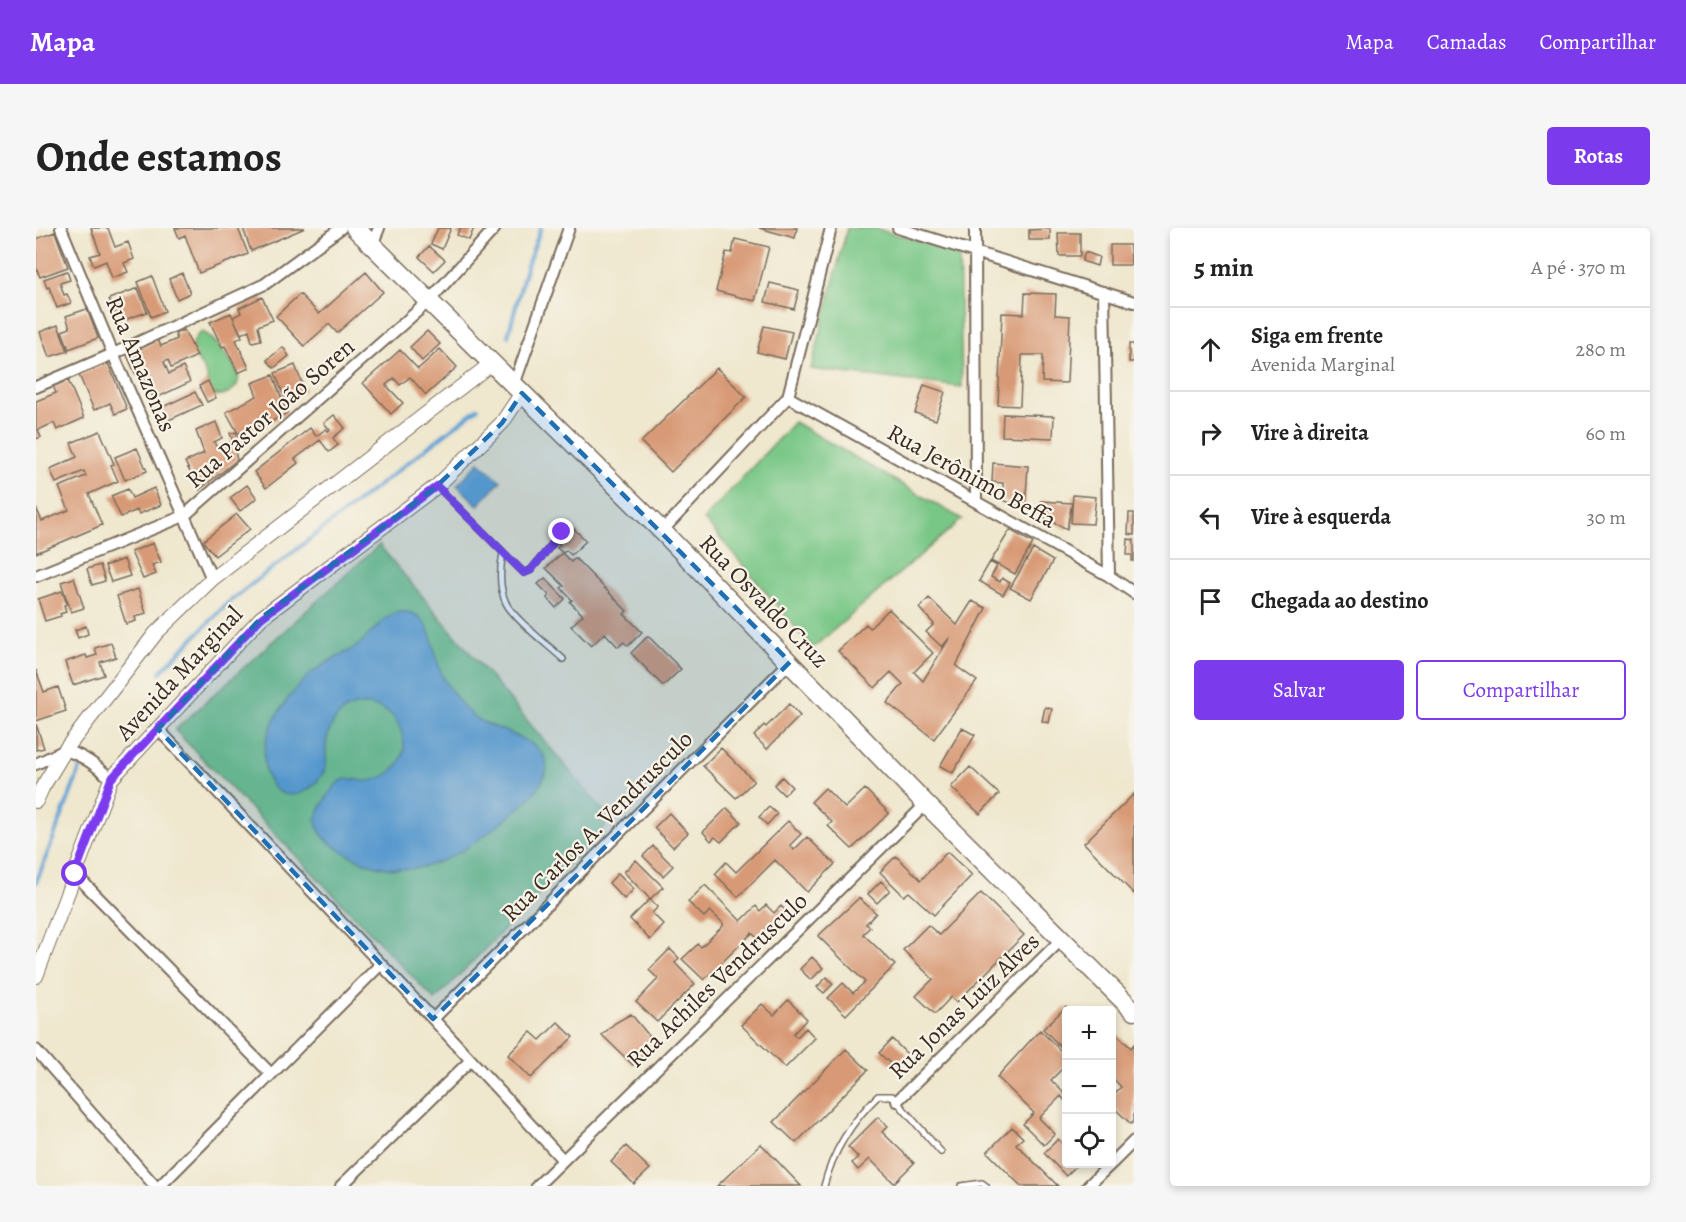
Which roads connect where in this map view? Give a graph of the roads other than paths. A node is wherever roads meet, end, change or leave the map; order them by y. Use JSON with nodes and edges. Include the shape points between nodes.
{"nodes":[{"id":1,"x":62,"y":228,"type":"edge"},
{"id":2,"x":341,"y":228,"type":"edge"},
{"id":3,"x":355,"y":228,"type":"edge"},
{"id":4,"x":495,"y":228,"type":"edge"},
{"id":5,"x":569,"y":228,"type":"edge"},
{"id":6,"x":831,"y":228,"type":"edge"},
{"id":7,"x":898,"y":228,"type":"edge"},
{"id":8,"x":975,"y":228,"type":"edge"},
{"id":9,"x":375,"y":236,"type":"edge"},
{"id":10,"x":975,"y":251,"type":"junction"},
{"id":11,"x":1104,"y":292,"type":"junction"},
{"id":12,"x":429,"y":302,"type":"junction"},
{"id":13,"x":1134,"y":302,"type":"edge"},
{"id":14,"x":112,"y":354,"type":"junction"},
{"id":15,"x":492,"y":363,"type":"junction"},
{"id":16,"x":36,"y":387,"type":"edge"},
{"id":17,"x":518,"y":389,"type":"junction"},
{"id":18,"x":788,"y":398,"type":"junction"},
{"id":19,"x":437,"y":486,"type":"junction"},
{"id":20,"x":976,"y":502,"type":"junction"},
{"id":21,"x":184,"y":516,"type":"junction"},
{"id":22,"x":662,"y":531,"type":"junction"},
{"id":23,"x":562,"y":532,"type":"dead end"},
{"id":24,"x":503,"y":553,"type":"junction"},
{"id":25,"x":36,"y":576,"type":"edge"},
{"id":26,"x":1108,"y":576,"type":"junction"},
{"id":27,"x":212,"y":579,"type":"junction"},
{"id":28,"x":1134,"y":593,"type":"edge"},
{"id":29,"x":563,"y":659,"type":"dead end"},
{"id":30,"x":790,"y":662,"type":"junction"},
{"id":31,"x":158,"y":729,"type":"junction"},
{"id":32,"x":65,"y":750,"type":"junction"},
{"id":33,"x":36,"y":764,"type":"edge"},
{"id":34,"x":111,"y":779,"type":"junction"},
{"id":35,"x":36,"y":801,"type":"edge"},
{"id":36,"x":926,"y":804,"type":"junction"},
{"id":37,"x":75,"y":874,"type":"junction"},
{"id":38,"x":1061,"y":940,"type":"junction"},
{"id":39,"x":381,"y":964,"type":"junction"},
{"id":40,"x":36,"y":976,"type":"edge"},
{"id":41,"x":1134,"y":1011,"type":"edge"},
{"id":42,"x":433,"y":1019,"type":"junction"},
{"id":43,"x":36,"y":1050,"type":"edge"},
{"id":44,"x":471,"y":1060,"type":"junction"},
{"id":45,"x":271,"y":1074,"type":"junction"},
{"id":46,"x":897,"y":1101,"type":"junction"},
{"id":47,"x":1134,"y":1141,"type":"edge"},
{"id":48,"x":941,"y":1152,"type":"dead end"},
{"id":49,"x":1116,"y":1158,"type":"edge"},
{"id":50,"x":563,"y":1160,"type":"junction"},
{"id":51,"x":1106,"y":1168,"type":"edge"},
{"id":52,"x":158,"y":1186,"type":"edge"},
{"id":53,"x":341,"y":1186,"type":"edge"},
{"id":54,"x":537,"y":1186,"type":"edge"},
{"id":55,"x":824,"y":1186,"type":"edge"},
{"id":56,"x":961,"y":1186,"type":"edge"},
{"id":57,"x":986,"y":1186,"type":"edge"},
{"id":58,"x":1088,"y":1186,"type":"edge"}],
"edges":[{"from":1,"to":14,"type":"street","name":"Rua Amazonas"},
{"from":2,"to":14,"type":"street","via":[[265,284]]},
{"from":3,"to":9,"type":"highway","name":"Rua Osvaldo Cruz"},
{"from":4,"to":12,"type":"street","name":"Rua Pastor João Soren"},
{"from":5,"to":17,"type":"street"},
{"from":6,"to":18,"type":"street"},
{"from":7,"to":10,"type":"street"},
{"from":8,"to":10,"type":"street"},
{"from":9,"to":12,"type":"highway","name":"Rua Osvaldo Cruz"},
{"from":10,"to":11,"type":"street"},
{"from":10,"to":20,"type":"street"},
{"from":11,"to":13,"type":"street"},
{"from":11,"to":26,"type":"street"},
{"from":12,"to":15,"type":"highway","name":"Rua Osvaldo Cruz"},
{"from":12,"to":21,"type":"street","name":"Rua Pastor João Soren"},
{"from":14,"to":16,"type":"street"},
{"from":14,"to":21,"type":"street","name":"Rua Amazonas"},
{"from":15,"to":17,"type":"highway","name":"Rua Osvaldo Cruz"},
{"from":15,"to":27,"type":"street","name":"Avenida Marginal"},
{"from":17,"to":19,"type":"street","name":"Avenida Marginal","via":[[502,423]]},
{"from":17,"to":22,"type":"highway","name":"Rua Osvaldo Cruz"},
{"from":18,"to":20,"type":"street","name":"Rua Jerônimo Beffa"},
{"from":18,"to":22,"type":"street"},
{"from":19,"to":24,"type":"lane"},
{"from":19,"to":31,"type":"street","name":"Avenida Marginal","via":[[261,618]]},
{"from":20,"to":26,"type":"street","name":"Rua Jerônimo Beffa"},
{"from":21,"to":25,"type":"street","name":"Rua Pastor João Soren"},
{"from":21,"to":27,"type":"street","name":"Rua Amazonas"},
{"from":22,"to":30,"type":"highway","name":"Rua Osvaldo Cruz"},
{"from":23,"to":24,"type":"lane","via":[[527,572]]},
{"from":24,"to":29,"type":"lane","via":[[500,569],[506,604]]},
{"from":26,"to":28,"type":"street","name":"Rua Jerônimo Beffa"},
{"from":27,"to":32,"type":"street","name":"Avenida Marginal","via":[[156,633]]},
{"from":30,"to":36,"type":"highway","name":"Rua Osvaldo Cruz"},
{"from":30,"to":42,"type":"street","name":"Rua Carlos A. Vendrusculo"},
{"from":31,"to":34,"type":"street","name":"Avenida Marginal"},
{"from":31,"to":39,"type":"street"},
{"from":32,"to":33,"type":"street"},
{"from":32,"to":34,"type":"street","via":[[79,754]]},
{"from":32,"to":35,"type":"street","name":"Avenida Marginal"},
{"from":34,"to":37,"type":"street","name":"Avenida Marginal"},
{"from":36,"to":38,"type":"highway","name":"Rua Osvaldo Cruz"},
{"from":36,"to":50,"type":"street","name":"Rua Achiles Vendrusculo"},
{"from":37,"to":40,"type":"street","name":"Avenida Marginal"},
{"from":37,"to":45,"type":"street"},
{"from":38,"to":41,"type":"highway","name":"Rua Osvaldo Cruz"},
{"from":38,"to":46,"type":"street","name":"Rua Jonas Luiz Alves"},
{"from":39,"to":42,"type":"street"},
{"from":39,"to":45,"type":"street"},
{"from":42,"to":44,"type":"street"},
{"from":43,"to":52,"type":"street"},
{"from":44,"to":50,"type":"street"},
{"from":44,"to":53,"type":"street"},
{"from":45,"to":52,"type":"street"},
{"from":46,"to":48,"type":"lane"},
{"from":46,"to":55,"type":"lane","via":[[892,1096],[878,1096],[862,1111],[842,1140]]},
{"from":47,"to":49,"type":"street"},
{"from":50,"to":54,"type":"street","name":"Rua Achiles Vendrusculo"},
{"from":51,"to":58,"type":"street"},
{"from":56,"to":57,"type":"lane"}]}
